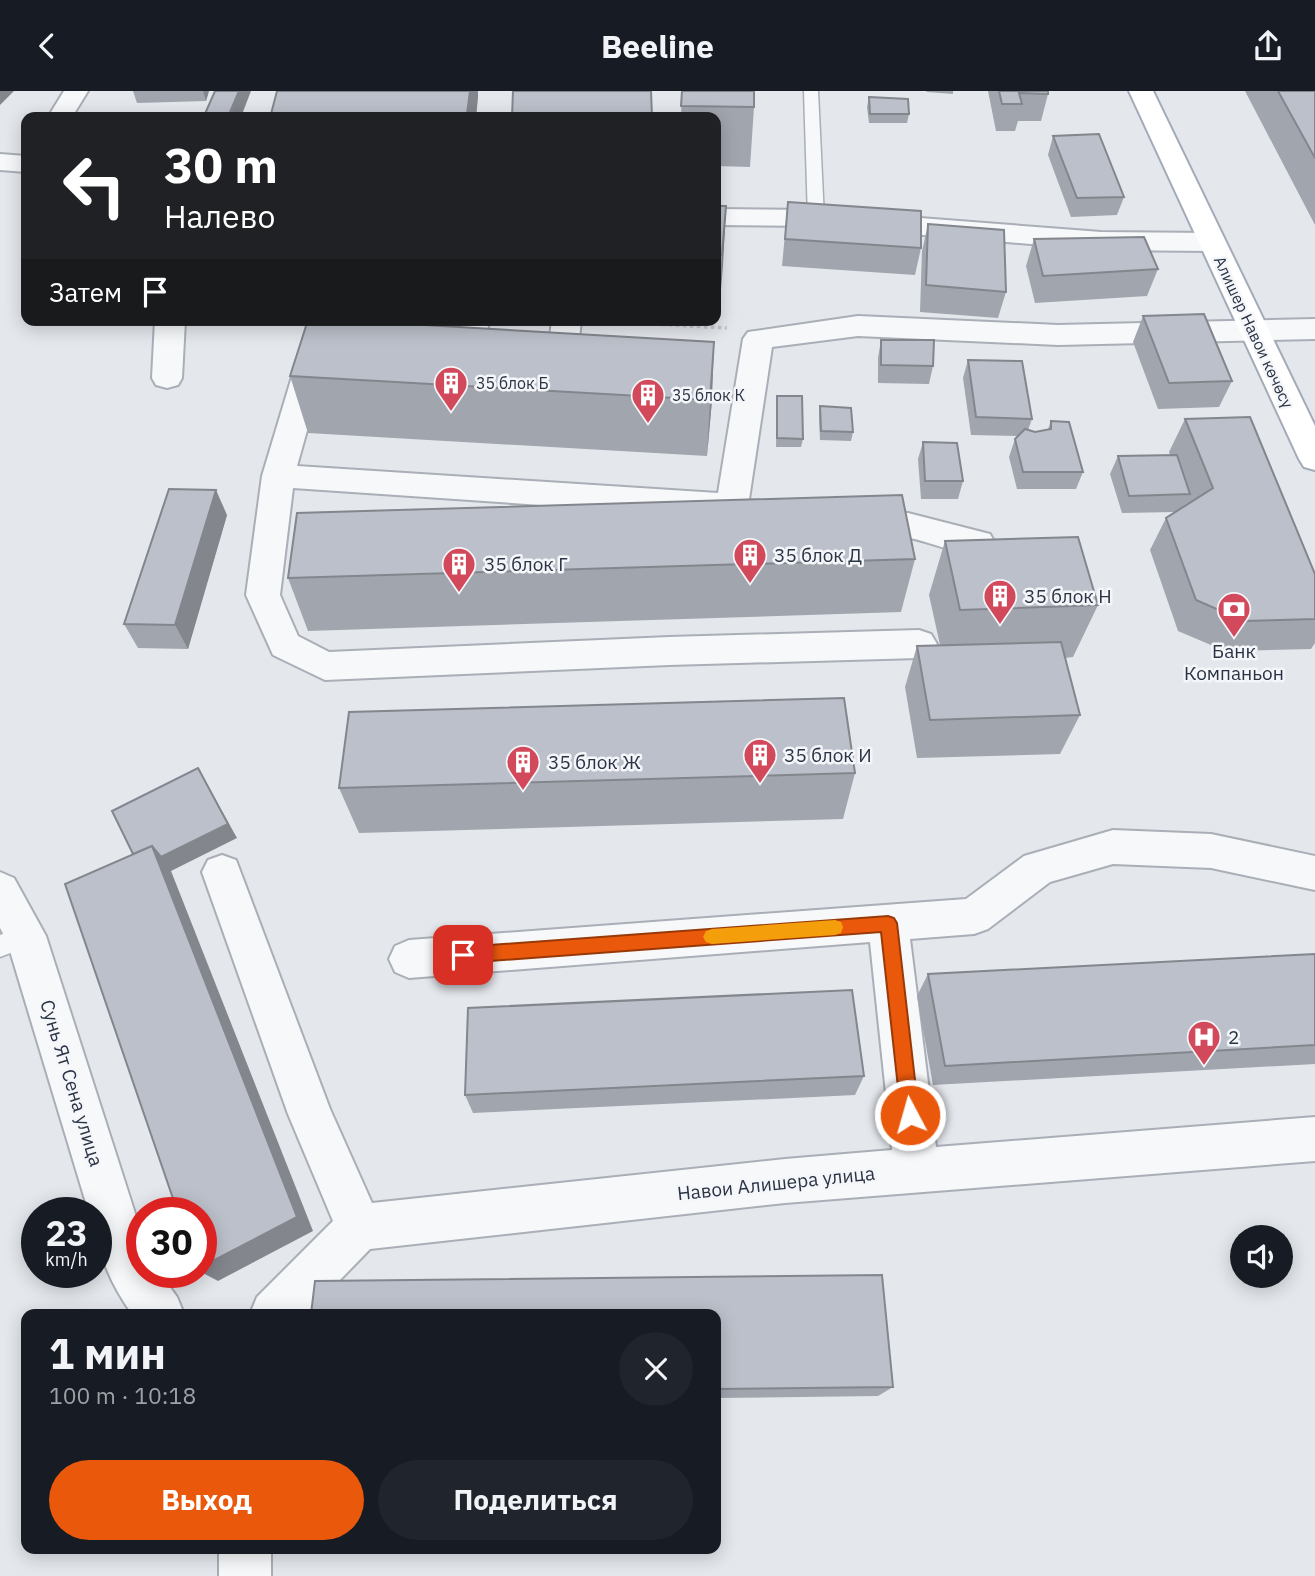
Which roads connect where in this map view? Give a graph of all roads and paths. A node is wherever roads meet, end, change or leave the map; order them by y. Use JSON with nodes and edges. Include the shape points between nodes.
{"nodes":[{"id":1,"x":76,"y":91,"type":"edge"},
{"id":2,"x":811,"y":91,"type":"edge"},
{"id":3,"x":1141,"y":91,"type":"edge"},
{"id":4,"x":63,"y":112,"type":"edge"},
{"id":5,"x":0,"y":162,"type":"edge"},
{"id":6,"x":21,"y":164,"type":"edge"},
{"id":7,"x":721,"y":217,"type":"edge"},
{"id":8,"x":816,"y":218,"type":"junction"},
{"id":9,"x":1211,"y":242,"type":"junction"},
{"id":10,"x":170,"y":326,"type":"edge"},
{"id":11,"x":322,"y":326,"type":"edge"},
{"id":12,"x":474,"y":326,"type":"edge"},
{"id":13,"x":566,"y":326,"type":"edge"},
{"id":14,"x":719,"y":326,"type":"edge"},
{"id":15,"x":1315,"y":329,"type":"edge"},
{"id":16,"x":1254,"y":332,"type":"junction"},
{"id":17,"x":758,"y":339,"type":"junction"},
{"id":18,"x":465,"y":372,"type":"edge"},
{"id":19,"x":166,"y":378,"type":"dead end"},
{"id":20,"x":560,"y":379,"type":"edge"},
{"id":21,"x":1315,"y":459,"type":"edge"},
{"id":22,"x":278,"y":476,"type":"junction"},
{"id":23,"x":827,"y":519,"type":"edge"},
{"id":24,"x":978,"y":543,"type":"edge"},
{"id":25,"x":919,"y":644,"type":"edge"},
{"id":26,"x":222,"y":872,"type":"dead end"},
{"id":27,"x":1315,"y":873,"type":"edge"},
{"id":28,"x":0,"y":890,"type":"edge"},
{"id":29,"x":888,"y":923,"type":"junction"},
{"id":30,"x":13,"y":941,"type":"edge"},
{"id":31,"x":409,"y":959,"type":"dead end"},
{"id":32,"x":1315,"y":1139,"type":"edge"},
{"id":33,"x":916,"y":1169,"type":"junction"},
{"id":34,"x":359,"y":1227,"type":"junction"},
{"id":35,"x":157,"y":1309,"type":"edge"},
{"id":36,"x":279,"y":1309,"type":"edge"},
{"id":37,"x":244,"y":1554,"type":"edge"},
{"id":38,"x":245,"y":1576,"type":"edge"}],
"edges":[{"from":1,"to":4,"type":"street"},
{"from":2,"to":8,"type":"lane"},
{"from":3,"to":9,"type":"main road","name":"Алишер Навои көчөсү"},
{"from":5,"to":6,"type":"street"},
{"from":7,"to":8,"type":"street"},
{"from":8,"to":9,"type":"street","via":[[1101,241]]},
{"from":9,"to":16,"type":"main road","name":"Алишер Навои көчөсү"},
{"from":10,"to":19,"type":"street"},
{"from":11,"to":22,"type":"street"},
{"from":12,"to":18,"type":"street"},
{"from":13,"to":20,"type":"street"},
{"from":14,"to":17,"type":"path"},
{"from":15,"to":16,"type":"street"},
{"from":16,"to":17,"type":"street","via":[[1058,335],[858,326]]},
{"from":16,"to":21,"type":"main road","name":"Алишер Навои көчөсү"},
{"from":17,"to":22,"type":"street","via":[[745,508]]},
{"from":22,"to":25,"type":"street","via":[[263,595],[285,645],[325,666]]},
{"from":23,"to":24,"type":"street","via":[[908,525]]},
{"from":26,"to":34,"type":"street","via":[[310,1114]]},
{"from":27,"to":29,"type":"street","via":[[1211,851],[1113,847],[1038,869],[974,916]]},
{"from":28,"to":30,"type":"street","name":"Сунь Ят Сена улица"},
{"from":29,"to":31,"type":"street"},
{"from":29,"to":33,"type":"street"},
{"from":30,"to":35,"type":"street","name":"Сунь Ят Сена улица","via":[[130,1271]]},
{"from":32,"to":33,"type":"street","name":"Навои Алишера улица"},
{"from":33,"to":34,"type":"street","name":"Навои Алишера улица"},
{"from":34,"to":36,"type":"street"},
{"from":37,"to":38,"type":"street"}]}
